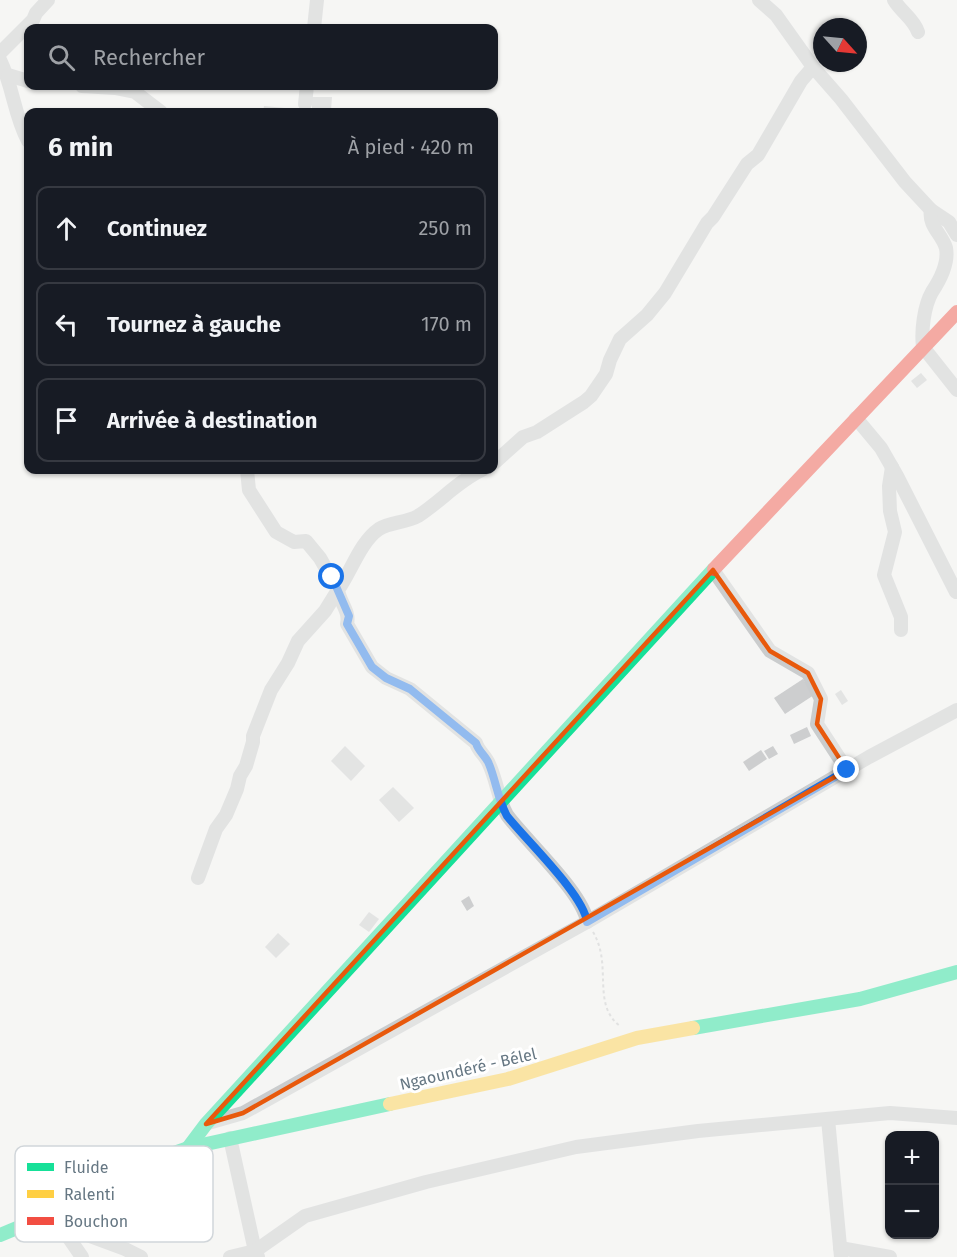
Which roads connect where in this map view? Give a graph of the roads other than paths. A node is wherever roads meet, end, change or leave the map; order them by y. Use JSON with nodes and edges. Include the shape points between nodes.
{"nodes":[{"id":1,"x":48,"y":0,"type":"edge"},
{"id":2,"x":317,"y":0,"type":"edge"},
{"id":3,"x":759,"y":0,"type":"edge"},
{"id":4,"x":776,"y":0,"type":"edge"},
{"id":5,"x":894,"y":0,"type":"edge"},
{"id":6,"x":776,"y":15,"type":"junction"},
{"id":7,"x":29,"y":24,"type":"edge"},
{"id":8,"x":314,"y":24,"type":"edge"},
{"id":9,"x":24,"y":29,"type":"edge"},
{"id":10,"x":918,"y":32,"type":"dead end"},
{"id":11,"x":0,"y":53,"type":"edge"},
{"id":12,"x":0,"y":60,"type":"edge"},
{"id":13,"x":813,"y":67,"type":"joint"},
{"id":14,"x":817,"y":72,"type":"edge"},
{"id":15,"x":8,"y":75,"type":"junction"},
{"id":16,"x":24,"y":80,"type":"edge"},
{"id":17,"x":125,"y":90,"type":"edge"},
{"id":18,"x":307,"y":90,"type":"edge"},
{"id":19,"x":305,"y":104,"type":"dead end"},
{"id":20,"x":155,"y":108,"type":"edge"},
{"id":21,"x":24,"y":131,"type":"edge"},
{"id":22,"x":931,"y":210,"type":"junction"},
{"id":23,"x":957,"y":236,"type":"edge"},
{"id":24,"x":957,"y":312,"type":"edge"},
{"id":25,"x":924,"y":347,"type":"junction"},
{"id":26,"x":957,"y":390,"type":"edge"},
{"id":27,"x":856,"y":418,"type":"junction"},
{"id":28,"x":498,"y":459,"type":"edge"},
{"id":29,"x":892,"y":467,"type":"junction"},
{"id":30,"x":247,"y":474,"type":"edge"},
{"id":31,"x":475,"y":474,"type":"edge"},
{"id":32,"x":713,"y":570,"type":"junction"},
{"id":33,"x":338,"y":591,"type":"junction"},
{"id":34,"x":956,"y":592,"type":"edge"},
{"id":35,"x":901,"y":630,"type":"dead end"},
{"id":36,"x":957,"y":710,"type":"edge"},
{"id":37,"x":847,"y":770,"type":"junction"},
{"id":38,"x":501,"y":802,"type":"junction"},
{"id":39,"x":198,"y":878,"type":"dead end"},
{"id":40,"x":587,"y":922,"type":"junction"},
{"id":41,"x":957,"y":972,"type":"edge"},
{"id":42,"x":957,"y":1118,"type":"edge"},
{"id":43,"x":828,"y":1119,"type":"junction"},
{"id":44,"x":206,"y":1124,"type":"junction"},
{"id":45,"x":230,"y":1138,"type":"junction"},
{"id":46,"x":190,"y":1146,"type":"edge"},
{"id":47,"x":196,"y":1146,"type":"edge"},
{"id":48,"x":15,"y":1229,"type":"edge"},
{"id":49,"x":0,"y":1235,"type":"edge"},
{"id":50,"x":72,"y":1242,"type":"edge"},
{"id":51,"x":106,"y":1242,"type":"edge"},
{"id":52,"x":840,"y":1252,"type":"edge"},
{"id":53,"x":257,"y":1254,"type":"edge"},
{"id":54,"x":82,"y":1257,"type":"edge"},
{"id":55,"x":141,"y":1257,"type":"edge"},
{"id":56,"x":230,"y":1257,"type":"edge"},
{"id":57,"x":890,"y":1257,"type":"edge"}],
"edges":[{"from":1,"to":7,"type":"street"},
{"from":2,"to":8,"type":"street"},
{"from":3,"to":6,"type":"street"},
{"from":4,"to":6,"type":"street"},
{"from":5,"to":10,"type":"street"},
{"from":6,"to":13,"type":"street"},
{"from":9,"to":11,"type":"street"},
{"from":12,"to":15,"type":"street"},
{"from":13,"to":28,"type":"street","via":[[758,155],[747,164],[707,223],[665,293],[620,339],[606,374],[591,396],[523,437]]},
{"from":14,"to":22,"type":"street"},
{"from":15,"to":16,"type":"street"},
{"from":15,"to":21,"type":"street","via":[[13,105]]},
{"from":17,"to":20,"type":"street","via":[[135,92]]},
{"from":18,"to":19,"type":"street"},
{"from":22,"to":23,"type":"street","via":[[949,222]]},
{"from":22,"to":25,"type":"street","via":[[931,221],[946,249],[940,283],[927,308]]},
{"from":24,"to":25,"type":"street"},
{"from":25,"to":26,"type":"street"},
{"from":25,"to":27,"type":"street"},
{"from":27,"to":29,"type":"street"},
{"from":27,"to":32,"type":"street"},
{"from":29,"to":34,"type":"street"},
{"from":29,"to":35,"type":"street","via":[[890,511],[896,532],[884,575],[901,617]]},
{"from":30,"to":33,"type":"street","via":[[249,490],[276,532],[294,542],[306,541]]},
{"from":31,"to":33,"type":"street","via":[[416,517],[380,529],[355,558]]},
{"from":32,"to":37,"type":"street","via":[[770,651],[808,672],[821,699],[817,724]]},
{"from":32,"to":38,"type":"street"},
{"from":33,"to":38,"type":"street","via":[[349,616],[347,624],[372,667],[410,689],[476,743],[489,762]]},
{"from":33,"to":39,"type":"street","via":[[298,642],[271,690],[246,766]]},
{"from":36,"to":37,"type":"street"},
{"from":37,"to":40,"type":"street"},
{"from":38,"to":40,"type":"street","via":[[513,823],[572,890]]},
{"from":38,"to":44,"type":"street"},
{"from":40,"to":44,"type":"street","via":[[243,1113]]},
{"from":41,"to":45,"type":"street","name":"Ngaoundéré - Bélel","via":[[860,999],[637,1038],[508,1080]]},
{"from":42,"to":43,"type":"street","via":[[890,1113]]},
{"from":43,"to":52,"type":"street"},
{"from":43,"to":53,"type":"street","via":[[576,1147],[510,1162],[305,1216]]},
{"from":44,"to":46,"type":"street"},
{"from":45,"to":47,"type":"street","name":"Ngaoundéré - Bélel"},
{"from":45,"to":53,"type":"street"},
{"from":48,"to":49,"type":"street","name":"Ngaoundéré - Bélel"},
{"from":50,"to":54,"type":"street"},
{"from":51,"to":55,"type":"street"},
{"from":52,"to":57,"type":"street"},
{"from":53,"to":56,"type":"street"}]}
